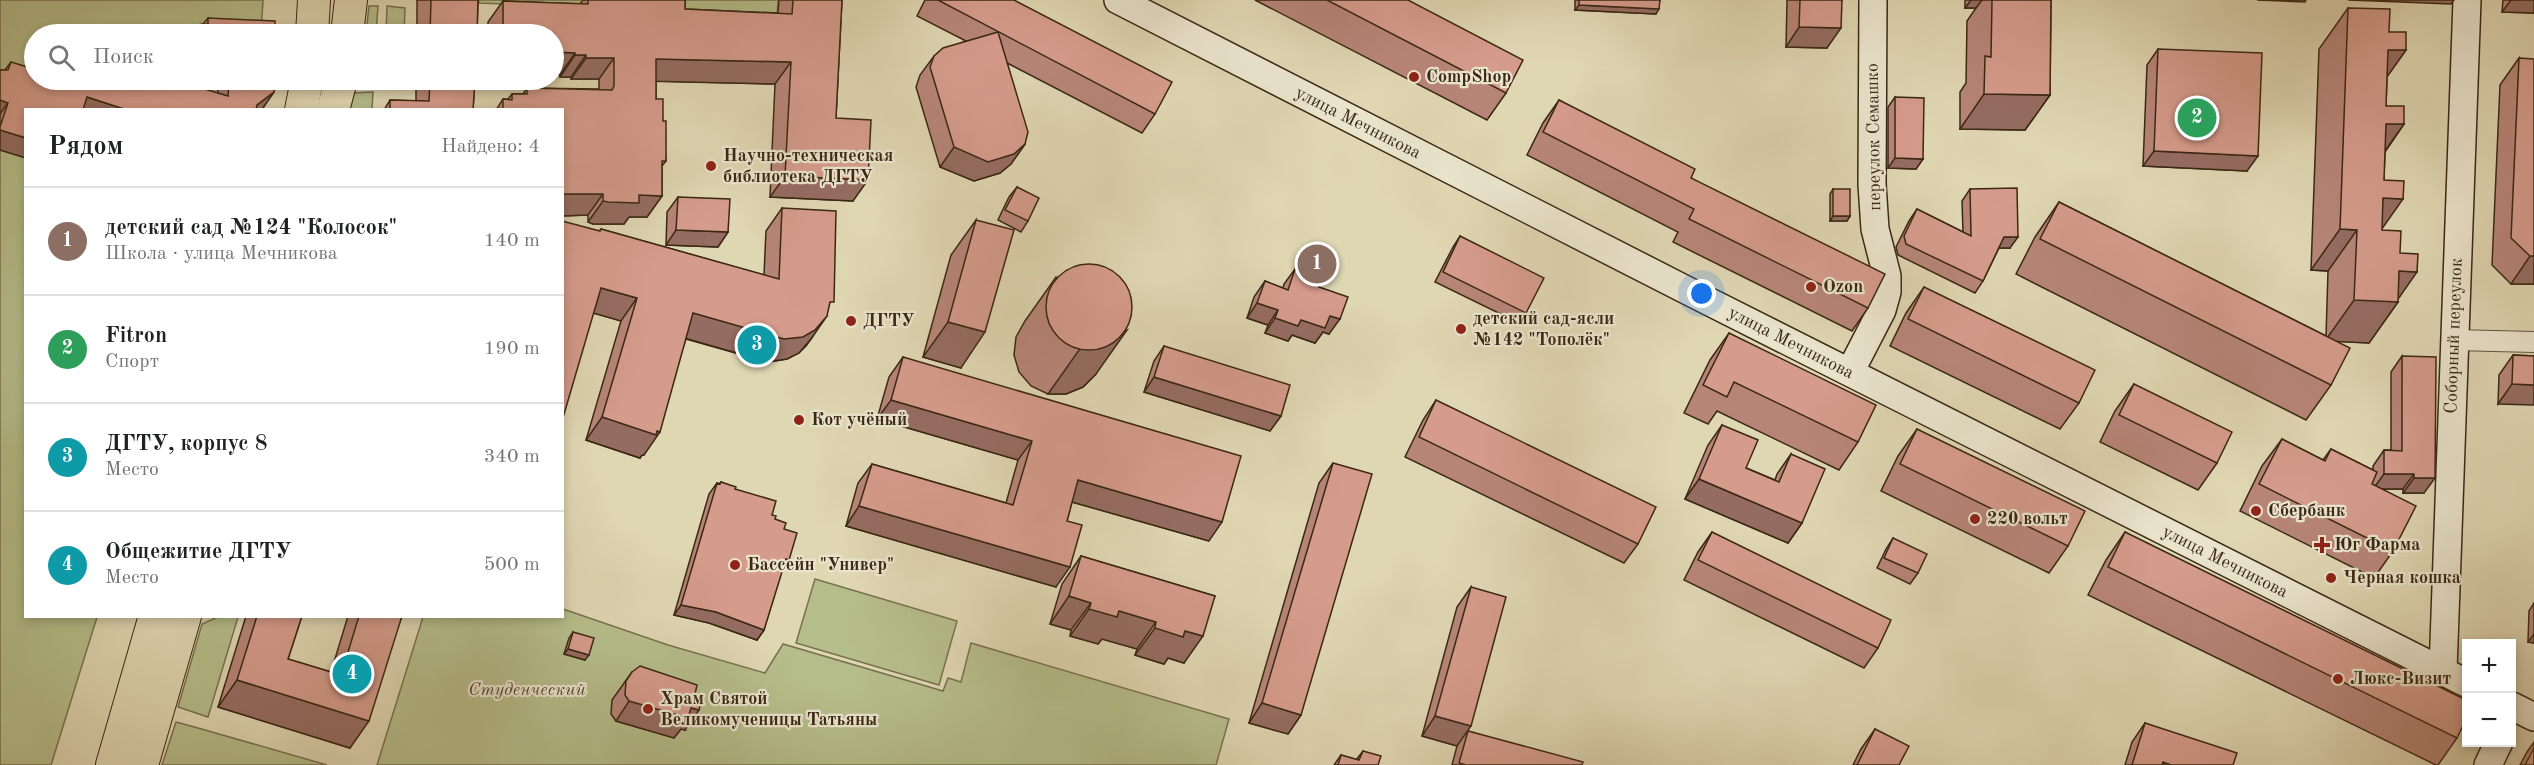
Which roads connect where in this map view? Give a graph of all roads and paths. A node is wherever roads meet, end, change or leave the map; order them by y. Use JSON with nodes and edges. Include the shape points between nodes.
{"nodes":[{"id":1,"x":314,"y":0,"type":"edge"},
{"id":2,"x":351,"y":0,"type":"edge"},
{"id":3,"x":1118,"y":0,"type":"edge"},
{"id":4,"x":1873,"y":0,"type":"edge"},
{"id":5,"x":2467,"y":0,"type":"edge"},
{"id":6,"x":313,"y":24,"type":"edge"},
{"id":7,"x":348,"y":24,"type":"edge"},
{"id":8,"x":306,"y":90,"type":"edge"},
{"id":9,"x":338,"y":90,"type":"edge"},
{"id":10,"x":301,"y":108,"type":"edge"},
{"id":11,"x":334,"y":108,"type":"edge"},
{"id":12,"x":2454,"y":340,"type":"junction"},
{"id":13,"x":2534,"y":342,"type":"edge"},
{"id":14,"x":1850,"y":372,"type":"junction"},
{"id":15,"x":154,"y":618,"type":"edge"},
{"id":16,"x":184,"y":618,"type":"edge"},
{"id":17,"x":2443,"y":671,"type":"junction"},
{"id":18,"x":2462,"y":681,"type":"edge"},
{"id":19,"x":2497,"y":747,"type":"edge"},
{"id":20,"x":112,"y":765,"type":"edge"},
{"id":21,"x":142,"y":765,"type":"edge"},
{"id":22,"x":2488,"y":765,"type":"edge"}],
"edges":[{"from":1,"to":6,"type":"main road"},
{"from":2,"to":7,"type":"main road"},
{"from":3,"to":14,"type":"main road","name":"улица Мечникова"},
{"from":4,"to":14,"type":"main road","name":"переулок Семашко","via":[[1872,184],[1875,229],[1887,292],[1882,310]]},
{"from":5,"to":12,"type":"main road","name":"Соборный переулок"},
{"from":8,"to":10,"type":"main road"},
{"from":9,"to":11,"type":"main road"},
{"from":12,"to":13,"type":"street"},
{"from":12,"to":17,"type":"main road","name":"Соборный переулок"},
{"from":14,"to":17,"type":"main road","name":"улица Мечникова"},
{"from":15,"to":20,"type":"main road"},
{"from":16,"to":21,"type":"main road"},
{"from":17,"to":18,"type":"main road","name":"улица Мечникова"},
{"from":19,"to":22,"type":"main road"}]}
